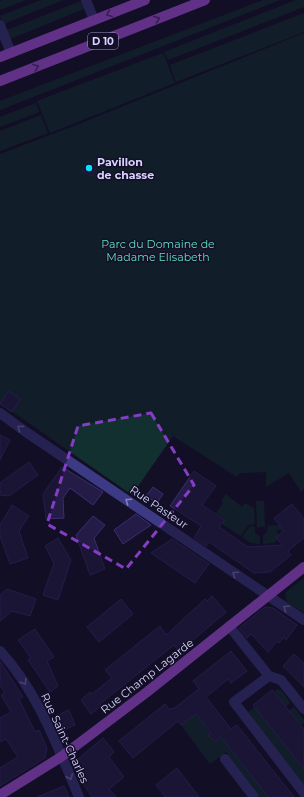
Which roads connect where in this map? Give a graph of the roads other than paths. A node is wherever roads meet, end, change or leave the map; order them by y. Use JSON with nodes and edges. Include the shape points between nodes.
{"nodes":[{"id":1,"x":86,"y":0,"type":"edge"},
{"id":2,"x":145,"y":0,"type":"edge"},
{"id":3,"x":205,"y":0,"type":"edge"},
{"id":4,"x":94,"y":20,"type":"junction"},
{"id":5,"x":0,"y":25,"type":"edge"},
{"id":6,"x":12,"y":53,"type":"junction"},
{"id":7,"x":0,"y":57,"type":"edge"},
{"id":8,"x":0,"y":81,"type":"edge"},
{"id":9,"x":0,"y":413,"type":"edge"},
{"id":10,"x":304,"y":567,"type":"edge"},
{"id":11,"x":268,"y":595,"type":"junction"},
{"id":12,"x":304,"y":620,"type":"edge"},
{"id":13,"x":229,"y":626,"type":"junction"},
{"id":14,"x":0,"y":651,"type":"edge"},
{"id":15,"x":269,"y":676,"type":"junction"},
{"id":16,"x":304,"y":709,"type":"edge"},
{"id":17,"x":62,"y":757,"type":"junction"},
{"id":18,"x":225,"y":759,"type":"dead end"},
{"id":19,"x":304,"y":793,"type":"edge"},
{"id":20,"x":0,"y":795,"type":"edge"},
{"id":21,"x":79,"y":797,"type":"edge"},
{"id":22,"x":254,"y":797,"type":"edge"}],
"edges":[{"from":1,"to":4,"type":"street"},
{"from":2,"to":4,"type":"main road","number":"D 10","one_way":true},
{"from":8,"to":3,"type":"main road","number":"D 10","one_way":true},
{"from":4,"to":6,"type":"main road","number":"D 10"},
{"from":5,"to":6,"type":"street"},
{"from":6,"to":7,"type":"main road","number":"D 10"},
{"from":11,"to":9,"type":"street","name":"Rue Pasteur","one_way":true},
{"from":10,"to":11,"type":"main road","name":"Rue Champ Lagarde"},
{"from":12,"to":11,"type":"street","name":"Rue Pasteur","one_way":true},
{"from":11,"to":13,"type":"main road","name":"Rue Champ Lagarde"},
{"from":13,"to":15,"type":"street"},
{"from":13,"to":17,"type":"main road","name":"Rue Champ Lagarde"},
{"from":14,"to":17,"type":"street","name":"Rue Saint-Charles","one_way":true,"via":[[36,700]]},
{"from":15,"to":16,"type":"street","via":[[281,680]]},
{"from":15,"to":19,"type":"street","via":[[234,702]]},
{"from":17,"to":20,"type":"main road","name":"Rue Champ Lagarde"},
{"from":17,"to":21,"type":"street","name":"Rue Saint-Charles","one_way":true},
{"from":18,"to":22,"type":"street"}]}
